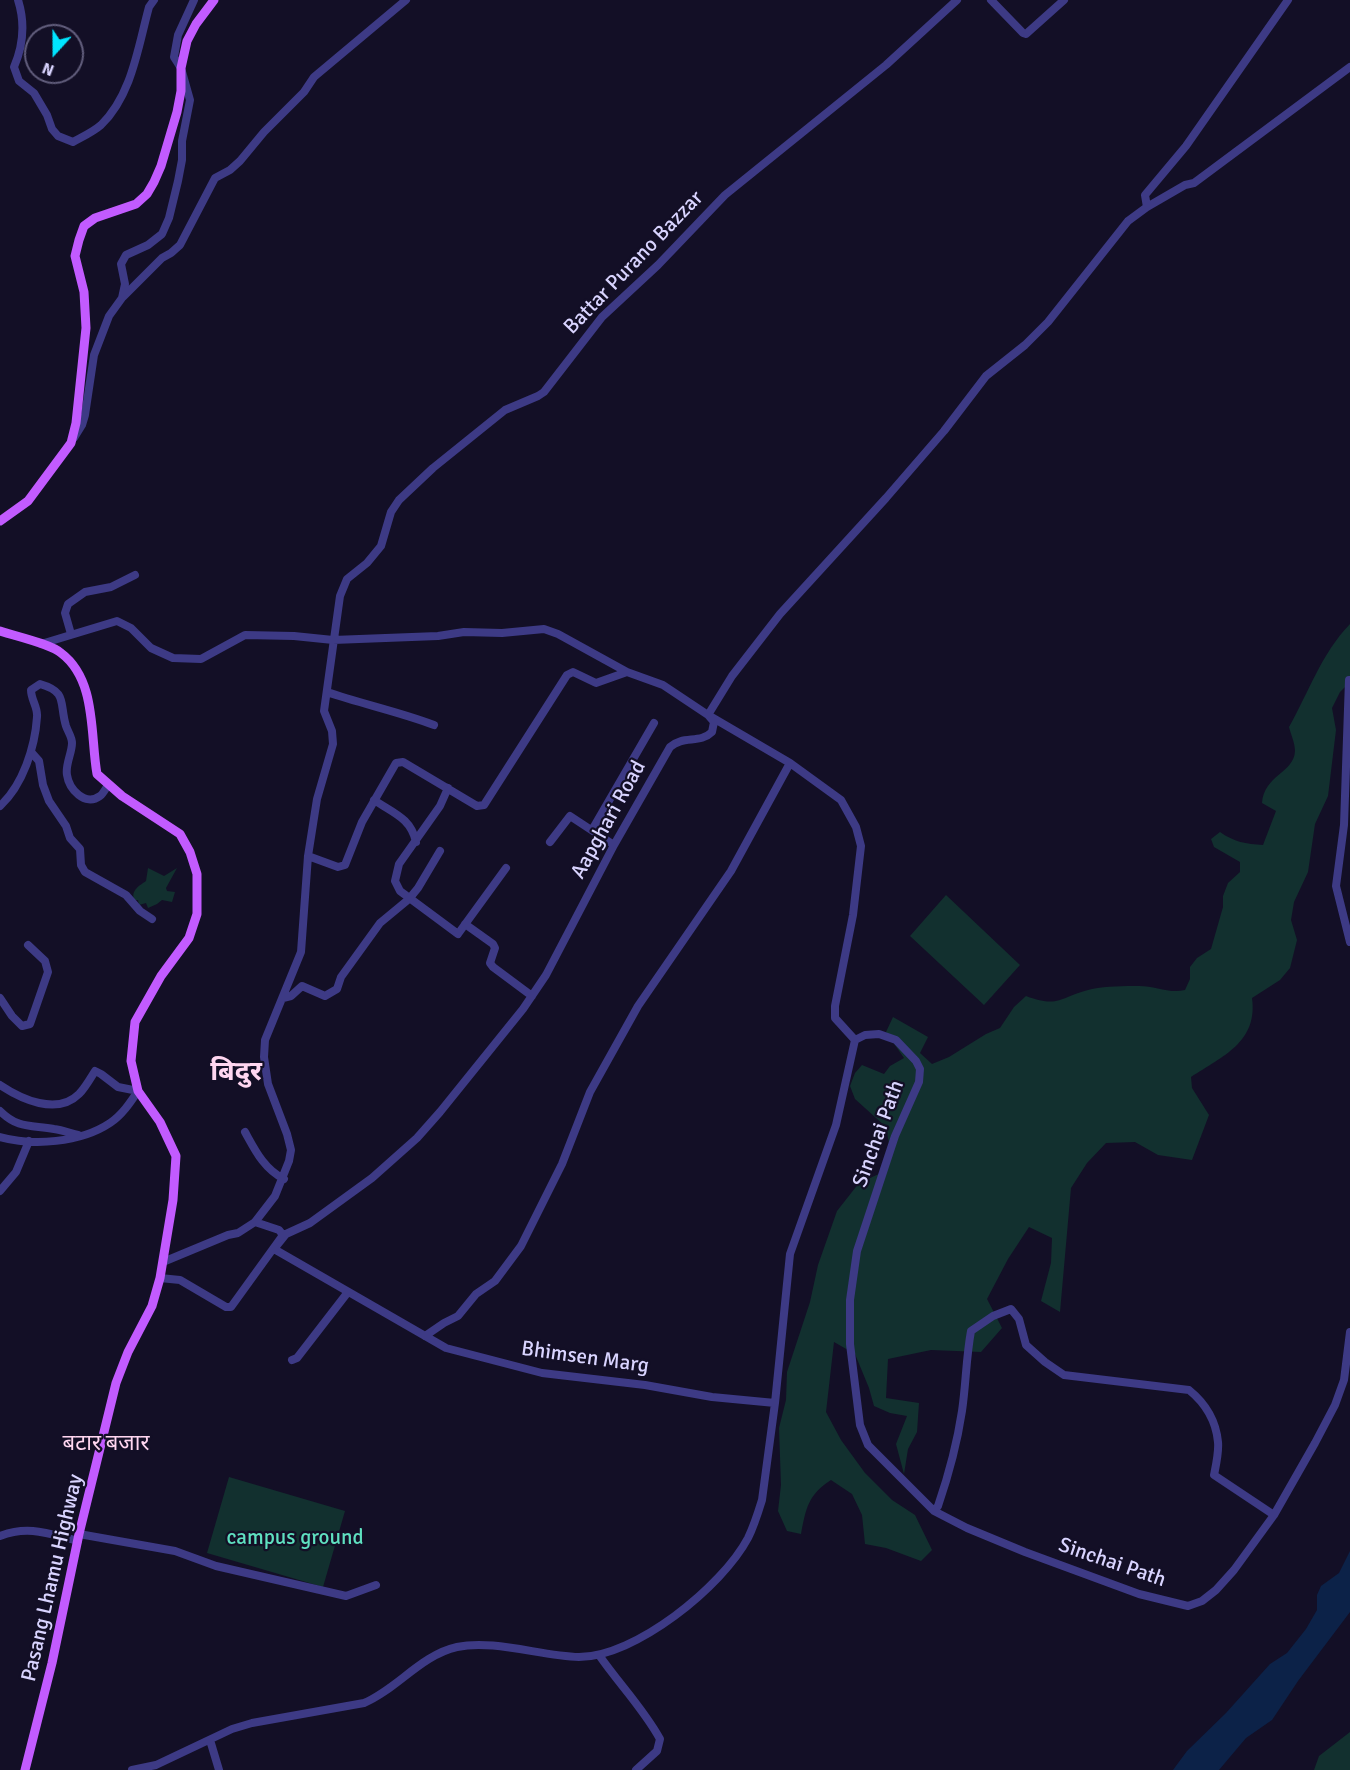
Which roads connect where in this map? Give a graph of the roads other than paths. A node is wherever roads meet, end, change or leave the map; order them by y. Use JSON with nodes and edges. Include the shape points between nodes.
{"nodes":[{"id":1,"x":18,"y":0,"type":"edge"},
{"id":2,"x":154,"y":0,"type":"edge"},
{"id":3,"x":194,"y":0,"type":"edge"},
{"id":4,"x":214,"y":0,"type":"edge"},
{"id":5,"x":406,"y":0,"type":"edge"},
{"id":6,"x":957,"y":0,"type":"edge"},
{"id":7,"x":991,"y":0,"type":"edge"},
{"id":8,"x":1064,"y":0,"type":"edge"},
{"id":9,"x":1288,"y":0,"type":"edge"},
{"id":10,"x":1350,"y":67,"type":"edge"},
{"id":11,"x":181,"y":68,"type":"junction"},
{"id":12,"x":1147,"y":207,"type":"junction"},
{"id":13,"x":122,"y":298,"type":"junction"},
{"id":14,"x":71,"y":442,"type":"junction"},
{"id":15,"x":0,"y":521,"type":"edge"},
{"id":16,"x":135,"y":575,"type":"dead end"},
{"id":17,"x":0,"y":631,"type":"edge"},
{"id":18,"x":71,"y":634,"type":"junction"},
{"id":19,"x":333,"y":640,"type":"junction"},
{"id":20,"x":40,"y":644,"type":"junction"},
{"id":21,"x":627,"y":672,"type":"junction"},
{"id":22,"x":1349,"y":680,"type":"edge"},
{"id":23,"x":327,"y":692,"type":"junction"},
{"id":24,"x":708,"y":716,"type":"junction"},
{"id":25,"x":654,"y":723,"type":"dead end"},
{"id":26,"x":434,"y":725,"type":"dead end"},
{"id":27,"x":1349,"y":732,"type":"edge"},
{"id":28,"x":31,"y":752,"type":"junction"},
{"id":29,"x":790,"y":763,"type":"junction"},
{"id":30,"x":108,"y":785,"type":"junction"},
{"id":31,"x":448,"y":788,"type":"junction"},
{"id":32,"x":374,"y":800,"type":"junction"},
{"id":33,"x":0,"y":806,"type":"edge"},
{"id":34,"x":592,"y":830,"type":"junction"},
{"id":35,"x":416,"y":842,"type":"junction"},
{"id":36,"x":550,"y":842,"type":"dead end"},
{"id":37,"x":614,"y":844,"type":"junction"},
{"id":38,"x":440,"y":851,"type":"dead end"},
{"id":39,"x":308,"y":856,"type":"junction"},
{"id":40,"x":506,"y":867,"type":"dead end"},
{"id":41,"x":409,"y":899,"type":"junction"},
{"id":42,"x":152,"y":919,"type":"dead end"},
{"id":43,"x":465,"y":924,"type":"junction"},
{"id":44,"x":1350,"y":942,"type":"edge"},
{"id":45,"x":28,"y":945,"type":"dead end"},
{"id":46,"x":532,"y":996,"type":"junction"},
{"id":47,"x":0,"y":998,"type":"edge"},
{"id":48,"x":283,"y":998,"type":"junction"},
{"id":49,"x":855,"y":1040,"type":"junction"},
{"id":50,"x":0,"y":1085,"type":"edge"},
{"id":51,"x":138,"y":1091,"type":"junction"},
{"id":52,"x":0,"y":1111,"type":"edge"},
{"id":53,"x":245,"y":1132,"type":"dead end"},
{"id":54,"x":79,"y":1136,"type":"junction"},
{"id":55,"x":0,"y":1137,"type":"edge"},
{"id":56,"x":29,"y":1142,"type":"junction"},
{"id":57,"x":284,"y":1179,"type":"junction"},
{"id":58,"x":0,"y":1191,"type":"edge"},
{"id":59,"x":255,"y":1222,"type":"junction"},
{"id":60,"x":274,"y":1249,"type":"junction"},
{"id":61,"x":163,"y":1262,"type":"junction"},
{"id":62,"x":160,"y":1278,"type":"junction"},
{"id":63,"x":348,"y":1292,"type":"junction"},
{"id":64,"x":1350,"y":1332,"type":"edge"},
{"id":65,"x":425,"y":1336,"type":"junction"},
{"id":66,"x":292,"y":1359,"type":"dead end"},
{"id":67,"x":775,"y":1403,"type":"junction"},
{"id":68,"x":934,"y":1511,"type":"junction"},
{"id":69,"x":1274,"y":1515,"type":"junction"},
{"id":70,"x":0,"y":1536,"type":"edge"},
{"id":71,"x":79,"y":1538,"type":"junction"},
{"id":72,"x":376,"y":1585,"type":"dead end"},
{"id":73,"x":599,"y":1655,"type":"junction"},
{"id":74,"x":210,"y":1740,"type":"junction"},
{"id":75,"x":26,"y":1770,"type":"edge"},
{"id":76,"x":132,"y":1770,"type":"edge"},
{"id":77,"x":219,"y":1770,"type":"edge"},
{"id":78,"x":636,"y":1770,"type":"edge"}],
"edges":[{"from":1,"to":2,"type":"street","via":[[22,34],[14,67],[19,81],[34,93],[58,136],[73,142],[100,126],[126,90]]},
{"from":3,"to":11,"type":"street","via":[[178,35],[174,57]]},
{"from":4,"to":11,"type":"main road","via":[[196,24]]},
{"from":5,"to":13,"type":"street","via":[[314,77],[240,161],[215,178],[180,245]]},
{"from":6,"to":19,"type":"street","name":"Battar Purano Bazzar","via":[[868,80],[725,195],[602,317],[544,392],[505,410],[399,500],[391,512],[381,546],[347,579],[340,596]]},
{"from":7,"to":8,"type":"street","via":[[1026,34]]},
{"from":9,"to":12,"type":"street","via":[[1186,146],[1145,195]]},
{"from":10,"to":12,"type":"street","via":[[1194,183]]},
{"from":11,"to":13,"type":"street","via":[[190,100],[169,218],[162,234],[126,255],[121,264],[125,284]]},
{"from":11,"to":14,"type":"main road","via":[[177,112],[161,166],[147,194],[136,204],[95,218],[84,226],[79,240],[75,256],[84,292],[86,328]]},
{"from":12,"to":24,"type":"street","via":[[1128,221],[1048,322],[986,376],[880,505],[780,614],[732,676]]},
{"from":13,"to":14,"type":"street","via":[[109,316],[94,356],[82,425]]},
{"from":14,"to":15,"type":"main road","via":[[28,501]]},
{"from":16,"to":18,"type":"street","via":[[111,587],[85,592],[68,604],[65,613]]},
{"from":17,"to":20,"type":"main road"},
{"from":18,"to":19,"type":"street","via":[[117,621],[131,628],[151,648],[173,658],[201,659],[245,635]]},
{"from":18,"to":20,"type":"street"},
{"from":19,"to":21,"type":"street","via":[[544,629]]},
{"from":19,"to":23,"type":"street","name":"Battar Purano Bazzar"},
{"from":20,"to":30,"type":"main road","via":[[60,651],[81,675],[94,732],[97,774]]},
{"from":21,"to":24,"type":"street","via":[[663,685]]},
{"from":21,"to":31,"type":"street","via":[[596,683],[573,672],[567,675],[484,805],[477,806]]},
{"from":22,"to":27,"type":"street"},
{"from":23,"to":26,"type":"street"},
{"from":23,"to":39,"type":"street","name":"Battar Purano Bazzar","via":[[324,711],[333,744],[317,799]]},
{"from":24,"to":29,"type":"street"},
{"from":24,"to":37,"type":"street","name":"Aapghari Road","via":[[714,722],[712,732],[703,739],[680,740],[670,747]]},
{"from":25,"to":34,"type":"street"},
{"from":27,"to":44,"type":"street","via":[[1336,886]]},
{"from":28,"to":30,"type":"street","via":[[38,715],[31,690],[40,684],[54,688],[62,700],[73,741],[66,774],[72,786],[79,796],[90,800]]},
{"from":28,"to":33,"type":"street","via":[[22,774]]},
{"from":28,"to":42,"type":"street","via":[[39,761],[50,801],[80,849],[81,865],[86,872],[126,895]]},
{"from":29,"to":49,"type":"street","via":[[841,800],[861,846],[850,936],[835,1006],[835,1018]]},
{"from":29,"to":65,"type":"street","via":[[731,871],[638,1006],[590,1092],[562,1164],[521,1246],[495,1281],[476,1294],[458,1317]]},
{"from":30,"to":51,"type":"main road","name":"Pasang Lhamu Highway","via":[[180,834],[197,874],[197,914],[189,938],[161,976],[135,1022],[131,1061]]},
{"from":31,"to":32,"type":"street","via":[[403,762],[396,763]]},
{"from":31,"to":35,"type":"street"},
{"from":32,"to":35,"type":"street","via":[[404,819],[414,830]]},
{"from":32,"to":39,"type":"street","via":[[345,865],[338,867]]},
{"from":34,"to":36,"type":"street","via":[[570,816]]},
{"from":34,"to":37,"type":"street"},
{"from":35,"to":41,"type":"street","via":[[399,864],[395,881]]},
{"from":37,"to":46,"type":"street","name":"Aapghari Road"},
{"from":38,"to":41,"type":"street"},
{"from":39,"to":48,"type":"street","name":"Battar Purano Bazzar","via":[[301,952]]},
{"from":40,"to":43,"type":"street"},
{"from":41,"to":43,"type":"street","via":[[458,934]]},
{"from":41,"to":48,"type":"street","via":[[380,923],[332,993],[325,996],[302,986]]},
{"from":43,"to":46,"type":"street","via":[[493,944],[493,967]]},
{"from":45,"to":47,"type":"street","via":[[45,961],[48,972],[30,1024],[21,1026]]},
{"from":46,"to":60,"type":"street","name":"Aapghari Road","via":[[417,1138],[372,1178],[310,1222],[286,1234]]},
{"from":48,"to":57,"type":"street","name":"Battar Purano Bazzar","via":[[265,1040],[264,1057],[268,1084],[291,1150]]},
{"from":49,"to":67,"type":"street","name":"Sinchai Path","via":[[836,1125],[790,1254]]},
{"from":49,"to":68,"type":"street","name":"Sinchai Path","via":[[879,1034],[896,1040],[920,1069],[919,1082],[895,1136],[857,1251],[850,1300],[850,1344],[860,1425],[868,1445]]},
{"from":50,"to":51,"type":"street","via":[[31,1101],[53,1105],[78,1095],[95,1071],[117,1087]]},
{"from":51,"to":54,"type":"street","via":[[108,1124]]},
{"from":51,"to":61,"type":"main road","name":"Pasang Lhamu Highway","via":[[176,1156]]},
{"from":52,"to":54,"type":"street","via":[[24,1126]]},
{"from":53,"to":57,"type":"street","via":[[258,1156]]},
{"from":54,"to":56,"type":"street","via":[[56,1142]]},
{"from":55,"to":56,"type":"street"},
{"from":56,"to":58,"type":"street","via":[[16,1172]]},
{"from":57,"to":59,"type":"street","name":"Battar Purano Bazzar"},
{"from":59,"to":60,"type":"street","via":[[283,1235]]},
{"from":59,"to":61,"type":"street","name":"Battar Purano Bazzar","via":[[238,1233]]},
{"from":60,"to":62,"type":"street","name":"Aapghari Road","via":[[231,1307],[180,1280]]},
{"from":60,"to":63,"type":"street","name":"Bhimsen Marg"},
{"from":61,"to":62,"type":"main road","name":"Pasang Lhamu Highway"},
{"from":62,"to":71,"type":"main road","name":"Pasang Lhamu Highway","via":[[152,1306],[116,1383]]},
{"from":63,"to":65,"type":"street","name":"Bhimsen Marg"},
{"from":63,"to":66,"type":"street","via":[[297,1358]]},
{"from":64,"to":69,"type":"street","name":"Sinchai Path","via":[[1344,1380],[1335,1405]]},
{"from":65,"to":67,"type":"street","name":"Bhimsen Marg","via":[[446,1348],[542,1373]]},
{"from":67,"to":73,"type":"street","name":"Sinchai Path","via":[[762,1500],[748,1538],[735,1557],[684,1610],[616,1651]]},
{"from":68,"to":69,"type":"street","name":"Sinchai Path","via":[[1025,1552],[1139,1594],[1188,1606],[1216,1590]]},
{"from":68,"to":69,"type":"street","via":[[952,1466],[971,1332],[1011,1309],[1019,1319],[1026,1345],[1064,1374],[1190,1390],[1202,1400],[1212,1419],[1218,1443],[1214,1475]]},
{"from":70,"to":71,"type":"street","via":[[27,1529]]},
{"from":71,"to":72,"type":"street","via":[[175,1551],[216,1566],[346,1596]]},
{"from":71,"to":75,"type":"main road","name":"Pasang Lhamu Highway"},
{"from":73,"to":74,"type":"street","name":"Sinchai Path","via":[[579,1657],[481,1645],[456,1647],[438,1654],[378,1698],[252,1723]]},
{"from":73,"to":78,"type":"street","via":[[647,1715],[660,1739],[657,1751]]},
{"from":74,"to":76,"type":"street","name":"Sinchai Path","via":[[156,1765]]},
{"from":74,"to":77,"type":"street"}]}
